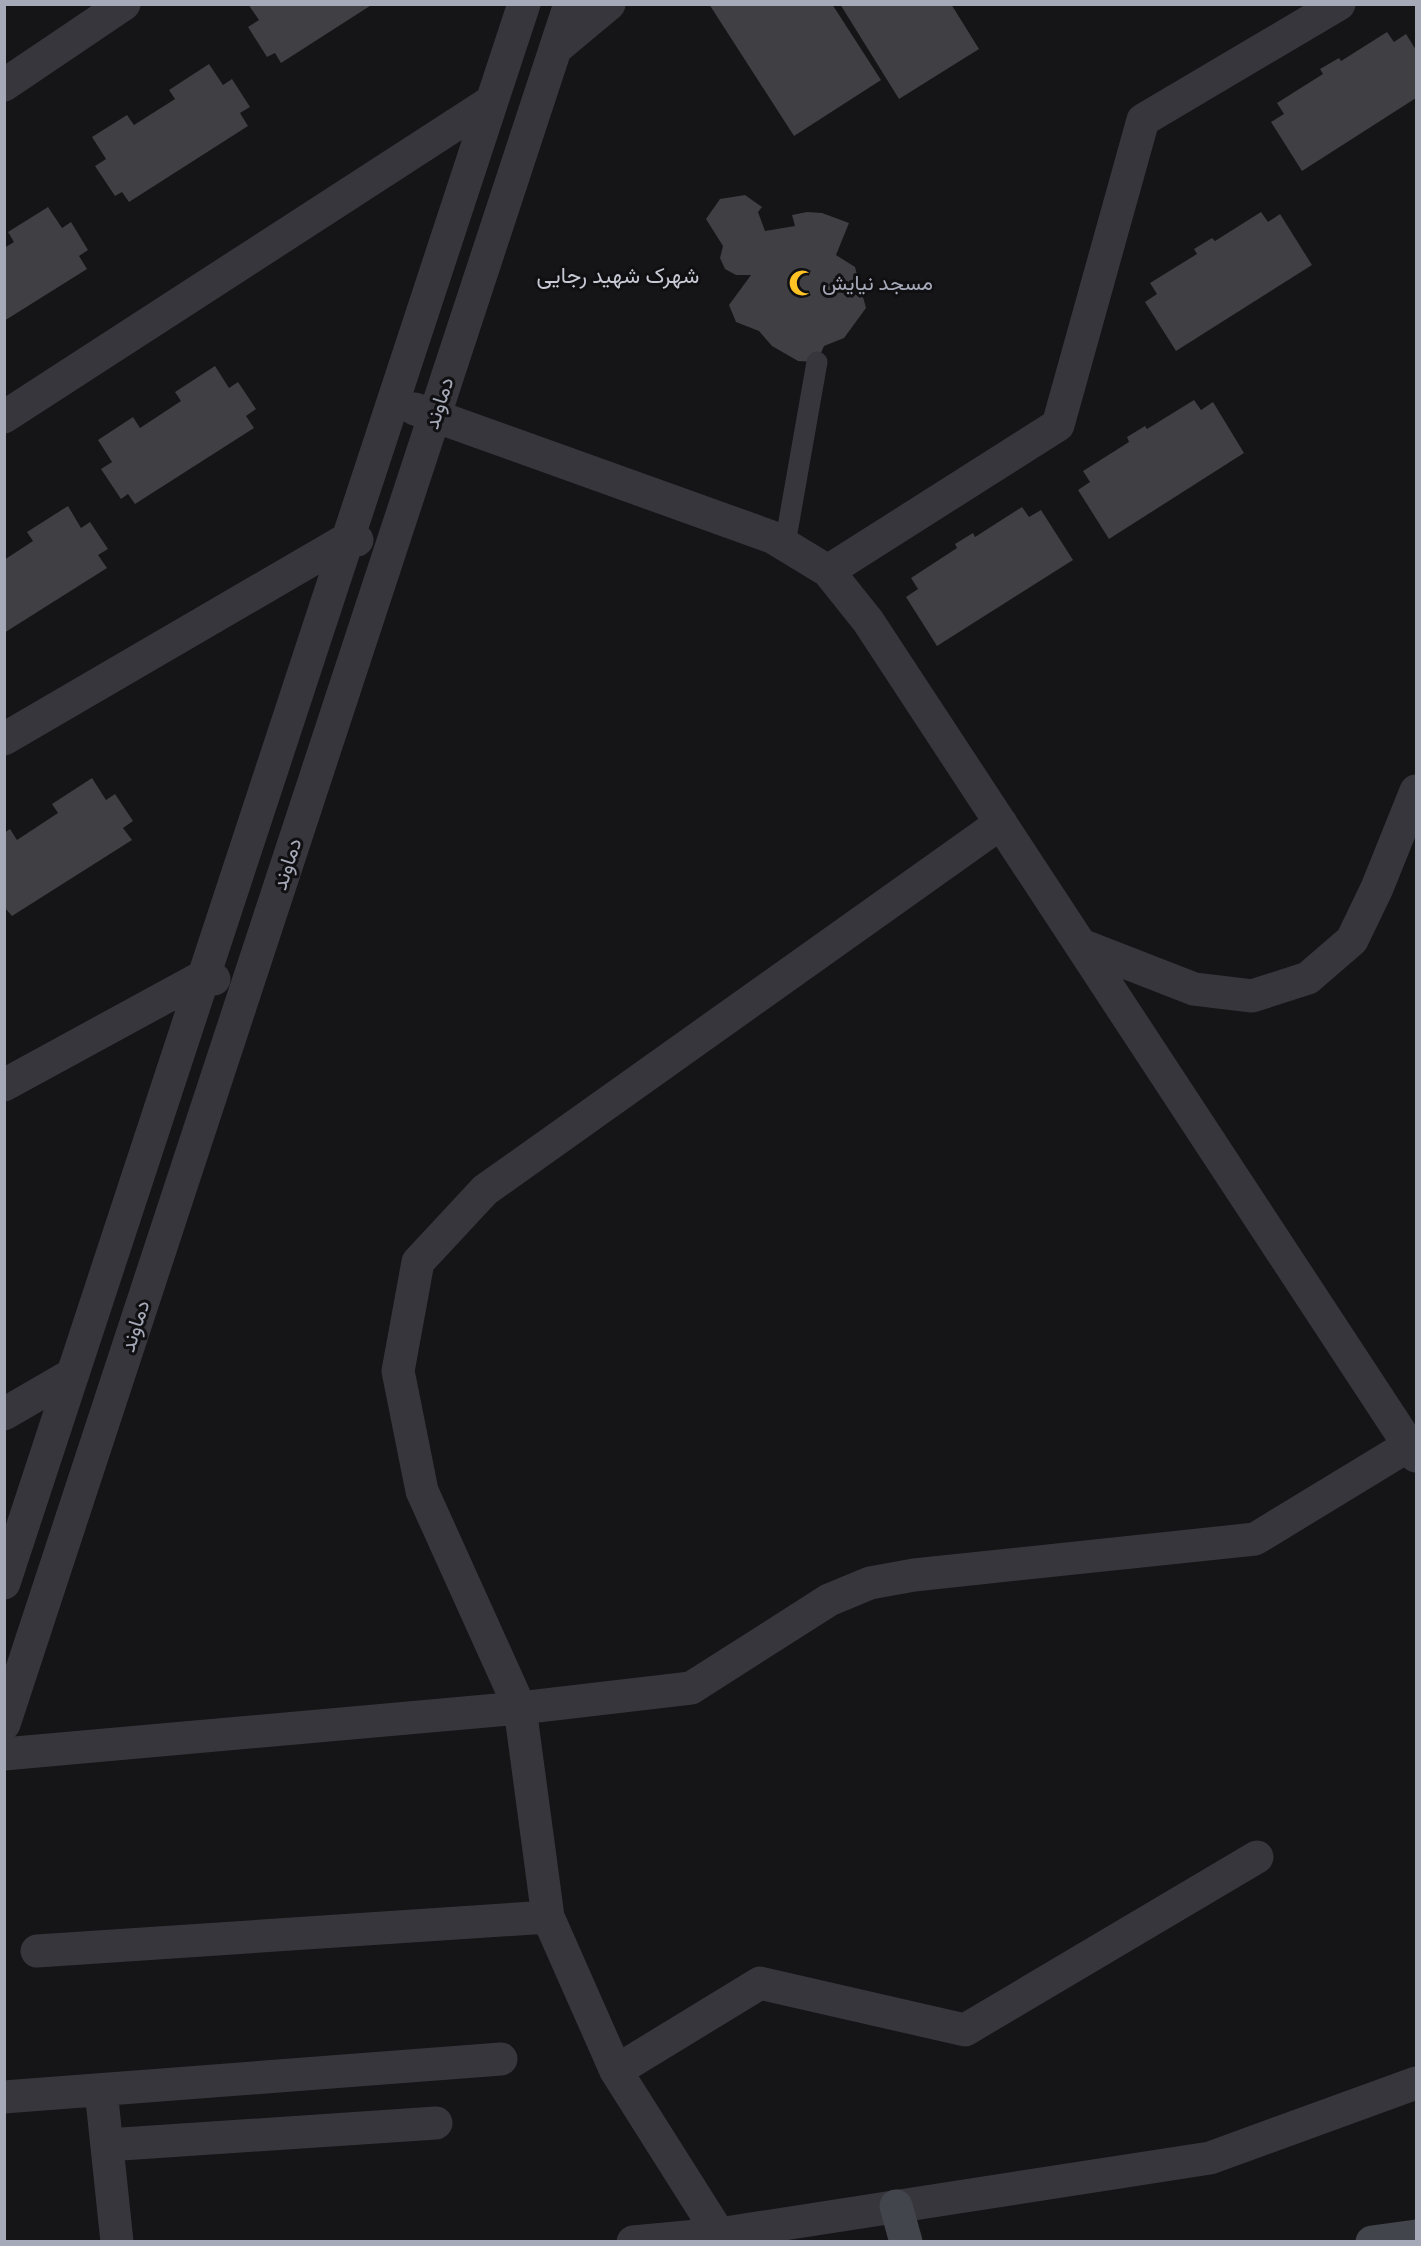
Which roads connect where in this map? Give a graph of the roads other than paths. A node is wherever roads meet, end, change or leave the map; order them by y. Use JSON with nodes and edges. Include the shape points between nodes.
{"nodes":[{"id":1,"x":124,"y":4,"type":"edge"},
{"id":2,"x":524,"y":4,"type":"edge"},
{"id":3,"x":570,"y":4,"type":"edge"},
{"id":4,"x":609,"y":4,"type":"edge"},
{"id":5,"x":1339,"y":4,"type":"edge"},
{"id":6,"x":555,"y":49,"type":"junction"},
{"id":7,"x":4,"y":85,"type":"edge"},
{"id":8,"x":492,"y":101,"type":"junction"},
{"id":9,"x":817,"y":362,"type":"dead end"},
{"id":10,"x":393,"y":401,"type":"junction"},
{"id":11,"x":4,"y":417,"type":"edge"},
{"id":12,"x":434,"y":417,"type":"junction"},
{"id":13,"x":349,"y":538,"type":"junction"},
{"id":14,"x":785,"y":544,"type":"junction"},
{"id":15,"x":390,"y":552,"type":"junction"},
{"id":16,"x":828,"y":571,"type":"junction"},
{"id":17,"x":4,"y":739,"type":"edge"},
{"id":18,"x":1416,"y":791,"type":"edge"},
{"id":19,"x":1001,"y":823,"type":"junction"},
{"id":20,"x":1081,"y":945,"type":"junction"},
{"id":21,"x":204,"y":976,"type":"junction"},
{"id":22,"x":246,"y":990,"type":"junction"},
{"id":23,"x":4,"y":1085,"type":"edge"},
{"id":24,"x":73,"y":1374,"type":"junction"},
{"id":25,"x":4,"y":1414,"type":"edge"},
{"id":26,"x":1414,"y":1447,"type":"edge"},
{"id":27,"x":4,"y":1583,"type":"edge"},
{"id":28,"x":520,"y":1708,"type":"junction"},
{"id":29,"x":4,"y":1724,"type":"edge"},
{"id":30,"x":4,"y":1754,"type":"edge"},
{"id":31,"x":1257,"y":1857,"type":"dead end"},
{"id":32,"x":548,"y":1917,"type":"junction"},
{"id":33,"x":37,"y":1951,"type":"dead end"},
{"id":34,"x":501,"y":2059,"type":"dead end"},
{"id":35,"x":616,"y":2071,"type":"junction"},
{"id":36,"x":1416,"y":2083,"type":"edge"},
{"id":37,"x":101,"y":2090,"type":"junction"},
{"id":38,"x":4,"y":2097,"type":"edge"},
{"id":39,"x":436,"y":2123,"type":"dead end"},
{"id":40,"x":107,"y":2145,"type":"junction"},
{"id":41,"x":896,"y":2206,"type":"junction"},
{"id":42,"x":719,"y":2234,"type":"junction"},
{"id":43,"x":1416,"y":2236,"type":"edge"},
{"id":44,"x":117,"y":2241,"type":"edge"},
{"id":45,"x":633,"y":2241,"type":"edge"},
{"id":46,"x":906,"y":2241,"type":"edge"},
{"id":47,"x":1372,"y":2241,"type":"edge"}],
"edges":[{"from":1,"to":7,"type":"street"},
{"from":2,"to":8,"type":"street","name":"دماوند"},
{"from":3,"to":6,"type":"street","name":"دماوند"},
{"from":4,"to":6,"type":"street"},
{"from":5,"to":16,"type":"street","via":[[1143,120],[1058,425]]},
{"from":6,"to":12,"type":"street","name":"دماوند"},
{"from":8,"to":10,"type":"street","name":"دماوند"},
{"from":8,"to":11,"type":"street"},
{"from":9,"to":14,"type":"lane"},
{"from":10,"to":12,"type":"street"},
{"from":10,"to":13,"type":"street","name":"دماوند"},
{"from":12,"to":14,"type":"street"},
{"from":12,"to":15,"type":"street","name":"دماوند"},
{"from":13,"to":15,"type":"street"},
{"from":13,"to":17,"type":"street"},
{"from":13,"to":21,"type":"street","name":"دماوند"},
{"from":14,"to":16,"type":"street"},
{"from":15,"to":22,"type":"street","name":"دماوند"},
{"from":16,"to":19,"type":"street","via":[[868,621]]},
{"from":18,"to":20,"type":"street","via":[[1352,940],[1308,978],[1252,996],[1194,989]]},
{"from":19,"to":20,"type":"street"},
{"from":19,"to":28,"type":"street","via":[[485,1190],[418,1262],[398,1371],[422,1491]]},
{"from":20,"to":26,"type":"street"},
{"from":21,"to":22,"type":"street"},
{"from":21,"to":23,"type":"street"},
{"from":21,"to":24,"type":"street","name":"دماوند"},
{"from":22,"to":29,"type":"street","name":"دماوند"},
{"from":24,"to":25,"type":"street"},
{"from":24,"to":27,"type":"street","name":"دماوند"},
{"from":26,"to":28,"type":"street","via":[[1255,1539],[870,1582],[829,1600],[691,1689]]},
{"from":28,"to":30,"type":"street"},
{"from":28,"to":32,"type":"street"},
{"from":31,"to":35,"type":"street","via":[[965,2030],[759,1983]]},
{"from":32,"to":33,"type":"street"},
{"from":32,"to":35,"type":"street"},
{"from":34,"to":37,"type":"street"},
{"from":35,"to":42,"type":"street"},
{"from":36,"to":41,"type":"street","via":[[1210,2158]]},
{"from":37,"to":38,"type":"street"},
{"from":37,"to":40,"type":"street"},
{"from":39,"to":40,"type":"street"},
{"from":40,"to":44,"type":"street"},
{"from":41,"to":42,"type":"street"},
{"from":41,"to":46,"type":"main road"},
{"from":42,"to":45,"type":"street"},
{"from":43,"to":47,"type":"main road"}]}
